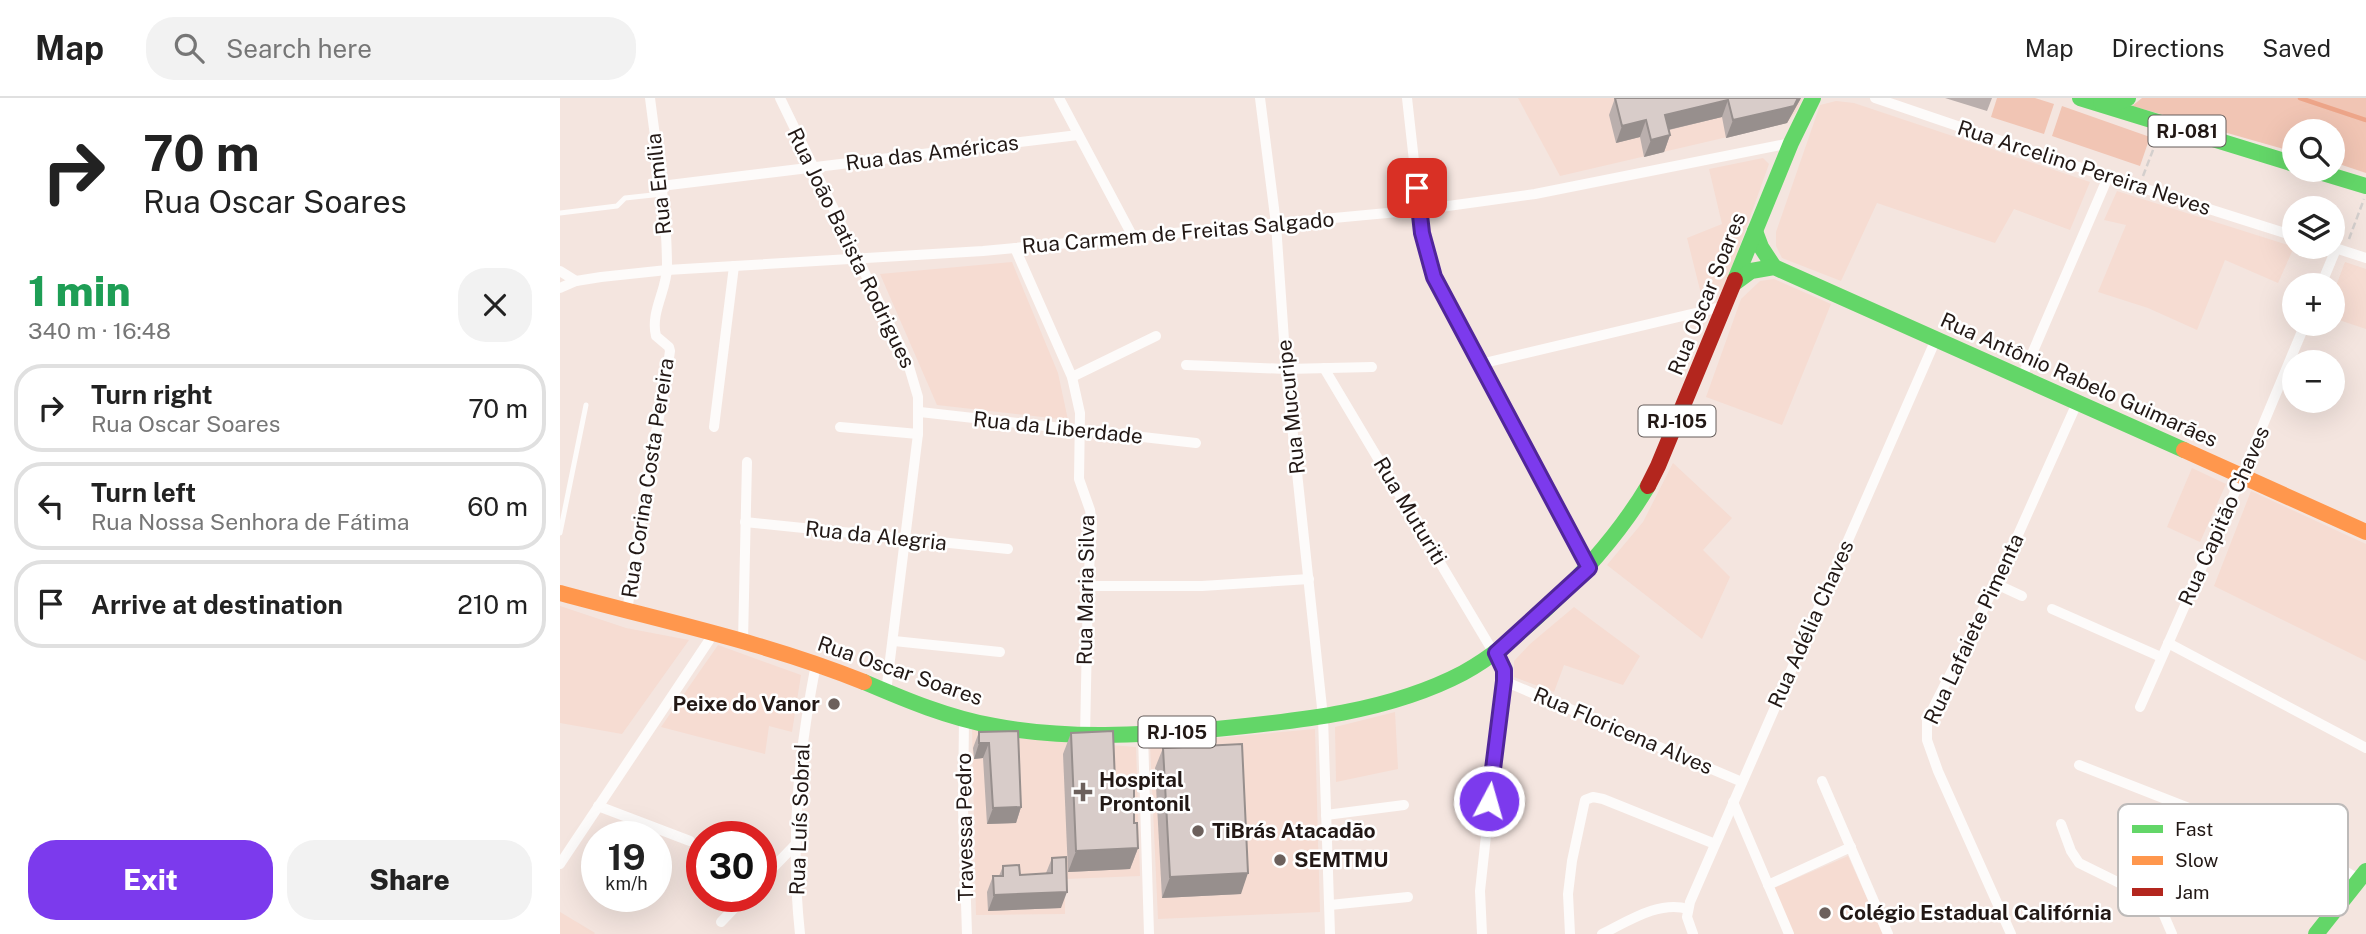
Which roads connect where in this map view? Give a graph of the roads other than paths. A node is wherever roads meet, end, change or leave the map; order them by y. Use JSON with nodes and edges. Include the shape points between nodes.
{"nodes":[{"id":1,"x":650,"y":98,"type":"edge"},
{"id":2,"x":780,"y":98,"type":"edge"},
{"id":3,"x":1059,"y":98,"type":"edge"},
{"id":4,"x":1260,"y":98,"type":"edge"},
{"id":5,"x":1407,"y":98,"type":"edge"},
{"id":6,"x":1813,"y":98,"type":"edge"},
{"id":7,"x":1875,"y":98,"type":"edge"},
{"id":8,"x":2128,"y":98,"type":"edge"},
{"id":9,"x":2085,"y":100,"type":"edge"},
{"id":10,"x":1078,"y":135,"type":"junction"},
{"id":11,"x":1791,"y":143,"type":"junction"},
{"id":12,"x":2282,"y":160,"type":"edge"},
{"id":13,"x":813,"y":169,"type":"junction"},
{"id":14,"x":2108,"y":177,"type":"junction"},
{"id":15,"x":2341,"y":182,"type":"edge"},
{"id":16,"x":662,"y":190,"type":"junction"},
{"id":17,"x":2365,"y":192,"type":"edge"},
{"id":18,"x":1419,"y":211,"type":"junction"},
{"id":19,"x":560,"y":213,"type":"edge"},
{"id":20,"x":1276,"y":224,"type":"junction"},
{"id":21,"x":1755,"y":231,"type":"junction"},
{"id":22,"x":2282,"y":232,"type":"edge"},
{"id":23,"x":1133,"y":237,"type":"junction"},
{"id":24,"x":1015,"y":248,"type":"junction"},
{"id":25,"x":2345,"y":251,"type":"edge"},
{"id":26,"x":2366,"y":258,"type":"edge"},
{"id":27,"x":857,"y":259,"type":"junction"},
{"id":28,"x":734,"y":266,"type":"junction"},
{"id":29,"x":1774,"y":267,"type":"junction"},
{"id":30,"x":667,"y":270,"type":"junction"},
{"id":31,"x":560,"y":271,"type":"edge"},
{"id":32,"x":576,"y":281,"type":"junction"},
{"id":33,"x":1736,"y":282,"type":"junction"},
{"id":34,"x":560,"y":288,"type":"edge"},
{"id":35,"x":1725,"y":306,"type":"junction"},
{"id":36,"x":1156,"y":336,"type":"dead end"},
{"id":37,"x":2300,"y":336,"type":"edge"},
{"id":38,"x":1936,"y":339,"type":"junction"},
{"id":39,"x":1480,"y":364,"type":"junction"},
{"id":40,"x":1185,"y":365,"type":"dead end"},
{"id":41,"x":1372,"y":366,"type":"dead end"},
{"id":42,"x":1324,"y":368,"type":"junction"},
{"id":43,"x":1286,"y":369,"type":"junction"},
{"id":44,"x":1072,"y":377,"type":"junction"},
{"id":45,"x":2022,"y":377,"type":"junction"},
{"id":46,"x":2077,"y":403,"type":"junction"},
{"id":47,"x":586,"y":405,"type":"dead end"},
{"id":48,"x":920,"y":412,"type":"junction"},
{"id":49,"x":714,"y":427,"type":"dead end"},
{"id":50,"x":840,"y":427,"type":"dead end"},
{"id":51,"x":1081,"y":432,"type":"junction"},
{"id":52,"x":918,"y":434,"type":"junction"},
{"id":53,"x":1196,"y":443,"type":"dead end"},
{"id":54,"x":747,"y":462,"type":"dead end"},
{"id":55,"x":2242,"y":476,"type":"junction"},
{"id":56,"x":744,"y":522,"type":"junction"},
{"id":57,"x":2366,"y":532,"type":"edge"},
{"id":58,"x":560,"y":533,"type":"edge"},
{"id":59,"x":905,"y":538,"type":"junction"},
{"id":60,"x":1008,"y":549,"type":"dead end"},
{"id":61,"x":1589,"y":568,"type":"junction"},
{"id":62,"x":1309,"y":579,"type":"junction"},
{"id":63,"x":1996,"y":584,"type":"junction"},
{"id":64,"x":1088,"y":586,"type":"junction"},
{"id":65,"x":560,"y":593,"type":"edge"},
{"id":66,"x":2022,"y":596,"type":"dead end"},
{"id":67,"x":2052,"y":609,"type":"dead end"},
{"id":68,"x":627,"y":611,"type":"junction"},
{"id":69,"x":714,"y":633,"type":"junction"},
{"id":70,"x":743,"y":641,"type":"junction"},
{"id":71,"x":894,"y":641,"type":"junction"},
{"id":72,"x":2168,"y":643,"type":"junction"},
{"id":73,"x":1000,"y":652,"type":"dead end"},
{"id":74,"x":1496,"y":653,"type":"junction"},
{"id":75,"x":2161,"y":657,"type":"junction"},
{"id":76,"x":816,"y":664,"type":"junction"},
{"id":77,"x":1504,"y":681,"type":"junction"},
{"id":78,"x":886,"y":692,"type":"junction"},
{"id":79,"x":2140,"y":706,"type":"dead end"},
{"id":80,"x":1323,"y":717,"type":"junction"},
{"id":81,"x":964,"y":719,"type":"junction"},
{"id":82,"x":1143,"y":735,"type":"junction"},
{"id":83,"x":1085,"y":737,"type":"junction"},
{"id":84,"x":2366,"y":748,"type":"edge"},
{"id":85,"x":2079,"y":765,"type":"dead end"},
{"id":86,"x":1822,"y":781,"type":"dead end"},
{"id":87,"x":1742,"y":782,"type":"junction"},
{"id":88,"x":1733,"y":802,"type":"junction"},
{"id":89,"x":2178,"y":804,"type":"edge"},
{"id":90,"x":1404,"y":805,"type":"dead end"},
{"id":91,"x":598,"y":806,"type":"junction"},
{"id":92,"x":1326,"y":815,"type":"junction"},
{"id":93,"x":2062,"y":824,"type":"dead end"},
{"id":94,"x":686,"y":839,"type":"edge"},
{"id":95,"x":1715,"y":844,"type":"junction"},
{"id":96,"x":795,"y":845,"type":"junction"},
{"id":97,"x":1851,"y":847,"type":"junction"},
{"id":98,"x":560,"y":863,"type":"edge"},
{"id":99,"x":777,"y":864,"type":"edge"},
{"id":100,"x":2362,"y":875,"type":"edge"},
{"id":101,"x":2118,"y":882,"type":"edge"},
{"id":102,"x":1768,"y":886,"type":"junction"},
{"id":103,"x":2348,"y":893,"type":"edge"},
{"id":104,"x":1408,"y":897,"type":"dead end"},
{"id":105,"x":1330,"y":905,"type":"junction"},
{"id":106,"x":1688,"y":909,"type":"junction"},
{"id":107,"x":731,"y":912,"type":"edge"},
{"id":108,"x":2165,"y":916,"type":"edge"},
{"id":109,"x":2330,"y":916,"type":"edge"},
{"id":110,"x":721,"y":922,"type":"dead end"},
{"id":111,"x":800,"y":934,"type":"edge"},
{"id":112,"x":967,"y":934,"type":"edge"},
{"id":113,"x":1149,"y":934,"type":"edge"},
{"id":114,"x":1330,"y":934,"type":"edge"},
{"id":115,"x":1482,"y":934,"type":"edge"},
{"id":116,"x":1570,"y":934,"type":"edge"},
{"id":117,"x":1602,"y":934,"type":"edge"},
{"id":118,"x":1693,"y":934,"type":"edge"},
{"id":119,"x":1789,"y":934,"type":"edge"},
{"id":120,"x":1888,"y":934,"type":"edge"},
{"id":121,"x":2011,"y":934,"type":"edge"},
{"id":122,"x":2172,"y":934,"type":"edge"},
{"id":123,"x":2316,"y":934,"type":"edge"}],
"edges":[{"from":1,"to":16,"type":"street","name":"Rua Emília"},
{"from":2,"to":13,"type":"street","name":"Rua João Batista Rodrigues"},
{"from":3,"to":10,"type":"street"},
{"from":4,"to":20,"type":"street","name":"Rua Mucuripe"},
{"from":5,"to":18,"type":"street"},
{"from":6,"to":11,"type":"main road","name":"Rua Oscar Soares","number":"RJ-105"},
{"from":7,"to":14,"type":"street","name":"Rua Arcelino Pereira Neves"},
{"from":8,"to":9,"type":"main road"},
{"from":9,"to":12,"type":"main road","number":"RJ-081"},
{"from":10,"to":13,"type":"street","name":"Rua das Américas"},
{"from":10,"to":23,"type":"street"},
{"from":11,"to":18,"type":"street","name":"Rua Carmem de Freitas Salgado","via":[[1576,187]]},
{"from":11,"to":21,"type":"main road","name":"Rua Oscar Soares","number":"RJ-105"},
{"from":13,"to":16,"type":"street","name":"Rua das Américas"},
{"from":13,"to":27,"type":"street","name":"Rua João Batista Rodrigues"},
{"from":14,"to":22,"type":"street","name":"Rua Arcelino Pereira Neves"},
{"from":14,"to":45,"type":"street"},
{"from":15,"to":17,"type":"main road"},
{"from":16,"to":19,"type":"lane","via":[[625,198],[617,206]]},
{"from":16,"to":30,"type":"street","name":"Rua Emília"},
{"from":18,"to":20,"type":"street","name":"Rua Carmem de Freitas Salgado"},
{"from":18,"to":39,"type":"street","via":[[1434,277]]},
{"from":20,"to":23,"type":"street","name":"Rua Carmem de Freitas Salgado"},
{"from":20,"to":43,"type":"street","name":"Rua Mucuripe"},
{"from":21,"to":29,"type":"main road"},
{"from":21,"to":33,"type":"main road","name":"Rua Oscar Soares","number":"RJ-105"},
{"from":23,"to":24,"type":"street","name":"Rua Carmem de Freitas Salgado"},
{"from":24,"to":27,"type":"street","name":"Rua Carmem de Freitas Salgado"},
{"from":24,"to":44,"type":"street","name":"Rua Maria Silva"},
{"from":25,"to":26,"type":"street"},
{"from":27,"to":28,"type":"street","name":"Rua Carmem de Freitas Salgado"},
{"from":27,"to":48,"type":"street","name":"Rua João Batista Rodrigues","via":[[907,360]]},
{"from":28,"to":30,"type":"street","name":"Rua Carmem de Freitas Salgado"},
{"from":28,"to":49,"type":"street"},
{"from":29,"to":33,"type":"main road","via":[[1751,271]]},
{"from":29,"to":38,"type":"main road","name":"Rua Antônio Rabelo Guimarães"},
{"from":30,"to":32,"type":"street","name":"Rua Carmem de Freitas Salgado"},
{"from":30,"to":68,"type":"street","name":"Rua Corina Costa Pereira","via":[[654,326],[656,336],[669,347],[670,357]]},
{"from":31,"to":32,"type":"street"},
{"from":32,"to":34,"type":"street","name":"Rua Carmem de Freitas Salgado"},
{"from":33,"to":35,"type":"main road","name":"Rua Oscar Soares","number":"RJ-105"},
{"from":35,"to":39,"type":"street"},
{"from":35,"to":61,"type":"main road","name":"Rua Oscar Soares","number":"RJ-105","via":[[1644,496]]},
{"from":36,"to":44,"type":"street"},
{"from":37,"to":55,"type":"street","name":"Rua Capitão Chaves"},
{"from":38,"to":45,"type":"main road","name":"Rua Antônio Rabelo Guimarães"},
{"from":38,"to":87,"type":"street","name":"Rua Adélia Chaves"},
{"from":39,"to":61,"type":"street"},
{"from":40,"to":43,"type":"street"},
{"from":41,"to":42,"type":"street"},
{"from":42,"to":43,"type":"street"},
{"from":42,"to":74,"type":"street","name":"Rua Muturiti"},
{"from":43,"to":62,"type":"street","name":"Rua Mucuripe"},
{"from":44,"to":51,"type":"street","name":"Rua Maria Silva"},
{"from":45,"to":46,"type":"main road","name":"Rua Antônio Rabelo Guimarães"},
{"from":46,"to":55,"type":"main road","name":"Rua Antônio Rabelo Guimarães"},
{"from":46,"to":63,"type":"street","name":"Rua Lafaiete Pimenta"},
{"from":47,"to":58,"type":"lane"},
{"from":48,"to":51,"type":"street","name":"Rua da Liberdade"},
{"from":48,"to":52,"type":"street","name":"Rua João Batista Rodrigues"},
{"from":50,"to":52,"type":"street"},
{"from":51,"to":53,"type":"street","name":"Rua da Liberdade"},
{"from":51,"to":64,"type":"street","name":"Rua Maria Silva","via":[[1079,479],[1092,517]]},
{"from":52,"to":59,"type":"street","name":"Rua João Batista Rodrigues"},
{"from":54,"to":56,"type":"street"},
{"from":55,"to":57,"type":"main road","name":"Rua Antônio Rabelo Guimarães"},
{"from":55,"to":72,"type":"street","name":"Rua Capitão Chaves"},
{"from":56,"to":59,"type":"street","name":"Rua da Alegria"},
{"from":56,"to":70,"type":"street"},
{"from":59,"to":60,"type":"street","name":"Rua da Alegria"},
{"from":59,"to":71,"type":"street","name":"Rua João Batista Rodrigues"},
{"from":61,"to":74,"type":"main road","name":"Rua Oscar Soares","number":"RJ-105"},
{"from":62,"to":64,"type":"street","via":[[1202,586]]},
{"from":62,"to":80,"type":"street","name":"Rua Mucuripe"},
{"from":63,"to":66,"type":"street"},
{"from":63,"to":121,"type":"street","name":"Rua Lafaiete Pimenta","via":[[1926,729],[1938,771]]},
{"from":64,"to":83,"type":"street","name":"Rua Maria Silva"},
{"from":65,"to":68,"type":"main road","name":"Rua Oscar Soares","number":"RJ-105"},
{"from":67,"to":75,"type":"street"},
{"from":68,"to":69,"type":"main road","name":"Rua Oscar Soares","number":"RJ-105"},
{"from":69,"to":70,"type":"main road","name":"Rua Oscar Soares","number":"RJ-105"},
{"from":69,"to":91,"type":"street"},
{"from":70,"to":76,"type":"main road","name":"Rua Oscar Soares","number":"RJ-105"},
{"from":71,"to":73,"type":"street"},
{"from":71,"to":78,"type":"street","name":"Rua João Batista Rodrigues"},
{"from":72,"to":75,"type":"street","name":"Rua Capitão Chaves"},
{"from":72,"to":84,"type":"street"},
{"from":74,"to":77,"type":"street","name":"Rua Muturiti"},
{"from":74,"to":80,"type":"main road","name":"Rua Oscar Soares","number":"RJ-105","via":[[1437,685]]},
{"from":75,"to":79,"type":"street","name":"Rua Capitão Chaves"},
{"from":76,"to":78,"type":"main road","name":"Rua Oscar Soares","number":"RJ-105"},
{"from":76,"to":96,"type":"street","name":"Rua Luís Sobral","via":[[802,734]]},
{"from":77,"to":87,"type":"street","name":"Rua Floricena Alves"},
{"from":77,"to":115,"type":"street","via":[[1480,891]]},
{"from":78,"to":81,"type":"main road","name":"Rua Oscar Soares","number":"RJ-105"},
{"from":80,"to":82,"type":"main road","name":"Rua Oscar Soares","number":"RJ-105"},
{"from":80,"to":92,"type":"street","name":"Rua Mucuripe"},
{"from":81,"to":83,"type":"main road","name":"Rua Oscar Soares","number":"RJ-105"},
{"from":81,"to":112,"type":"street","name":"Travessa Pedro"},
{"from":82,"to":83,"type":"main road","name":"Rua Oscar Soares","number":"RJ-105"},
{"from":82,"to":113,"type":"street"},
{"from":85,"to":89,"type":"street"},
{"from":86,"to":97,"type":"street"},
{"from":87,"to":88,"type":"street","name":"Rua Adélia Chaves"},
{"from":88,"to":95,"type":"street","name":"Rua Adélia Chaves"},
{"from":88,"to":102,"type":"street"},
{"from":90,"to":92,"type":"street"},
{"from":91,"to":94,"type":"street"},
{"from":91,"to":98,"type":"street"},
{"from":92,"to":105,"type":"street","name":"Rua Mucuripe"},
{"from":93,"to":101,"type":"street","via":[[2079,863]]},
{"from":95,"to":106,"type":"street","name":"Rua Adélia Chaves"},
{"from":95,"to":116,"type":"street","via":[[1603,799],[1585,800],[1569,883]]},
{"from":96,"to":99,"type":"street"},
{"from":96,"to":111,"type":"street","name":"Rua Luís Sobral"},
{"from":97,"to":102,"type":"street"},
{"from":97,"to":120,"type":"street"},
{"from":100,"to":103,"type":"main road"},
{"from":102,"to":119,"type":"street"},
{"from":104,"to":105,"type":"street"},
{"from":105,"to":114,"type":"street","name":"Rua Mucuripe"},
{"from":106,"to":117,"type":"street","via":[[1655,909]]},
{"from":106,"to":118,"type":"street"},
{"from":107,"to":110,"type":"street"},
{"from":108,"to":122,"type":"street"},
{"from":109,"to":123,"type":"main road"}]}
